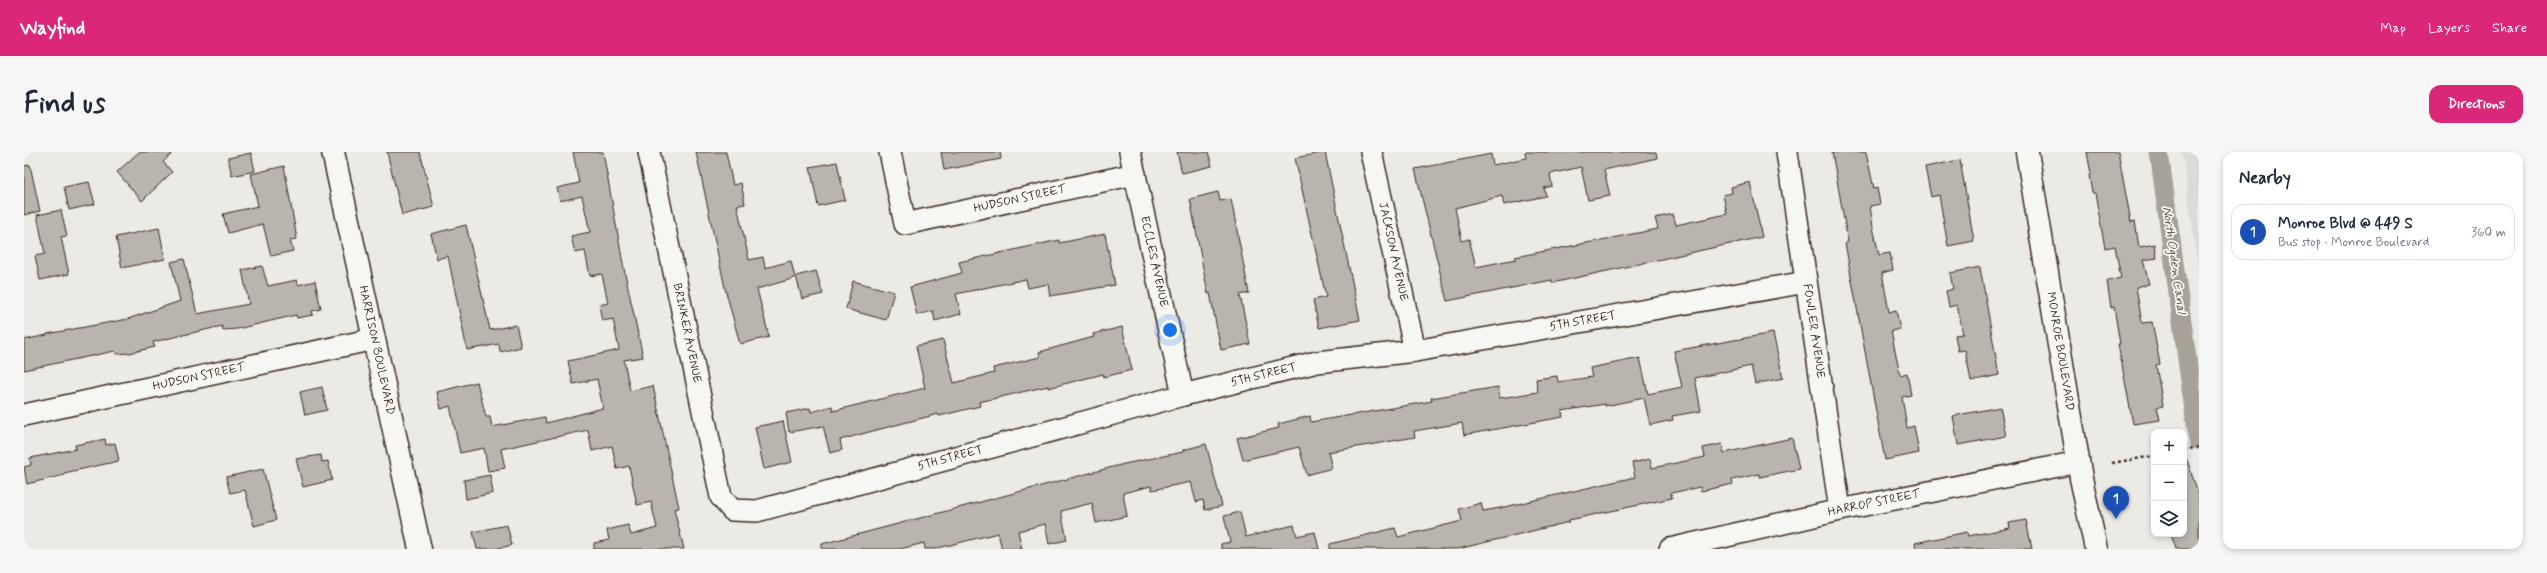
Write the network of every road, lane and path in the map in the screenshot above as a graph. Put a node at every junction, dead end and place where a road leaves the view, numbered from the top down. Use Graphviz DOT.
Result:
graph roads {
  1 [pos="333,152"];
  2 [pos="649,152"];
  3 [pos="890,152"];
  4 [pos="1130,152"];
  5 [pos="1371,152"];
  6 [pos="1787,152"];
  7 [pos="2027,152"];
  8 [pos="1135,174"];
  9 [pos="1806,282"];
  10 [pos="374,338"];
  11 [pos="1415,351"];
  12 [pos="1183,395"];
  13 [pos="24,415"];
  14 [pos="2199,447"];
  15 [pos="2187,449"];
  16 [pos="2151,456"];
  17 [pos="2078,462"];
  18 [pos="2112,463"];
  19 [pos="732,510"];
  20 [pos="1840,510"];
  21 [pos="420,549"];
  22 [pos="1670,549"];
  23 [pos="2096,549"];
  1 -- 10 [label="main road, HARRISON BOULEVARD"];
  2 -- 19 [label="street, BRINKER AVENUE"];
  3 -- 8 [label="street, HUDSON STREET"];
  4 -- 8 [label="street, ECCLES AVENUE"];
  5 -- 11 [label="street, JACKSON AVENUE"];
  6 -- 9 [label="street, FOWLER AVENUE"];
  7 -- 17 [label="main road, MONROE BOULEVARD"];
  8 -- 12 [label="street, ECCLES AVENUE"];
  9 -- 11 [label="street, 5TH STREET"];
  9 -- 20 [label="street, FOWLER AVENUE"];
  10 -- 13 [label="street, HUDSON STREET"];
  10 -- 21 [label="main road, HARRISON BOULEVARD"];
  11 -- 12 [label="street, 5TH STREET"];
  12 -- 19 [label="street, 5TH STREET"];
  14 -- 15 [label="path"];
  16 -- 18 [label="path"];
  17 -- 20 [label="street, HARROP STREET"];
  17 -- 23 [label="main road, MONROE BOULEVARD"];
  20 -- 22 [label="street, HARROP STREET"];
}
